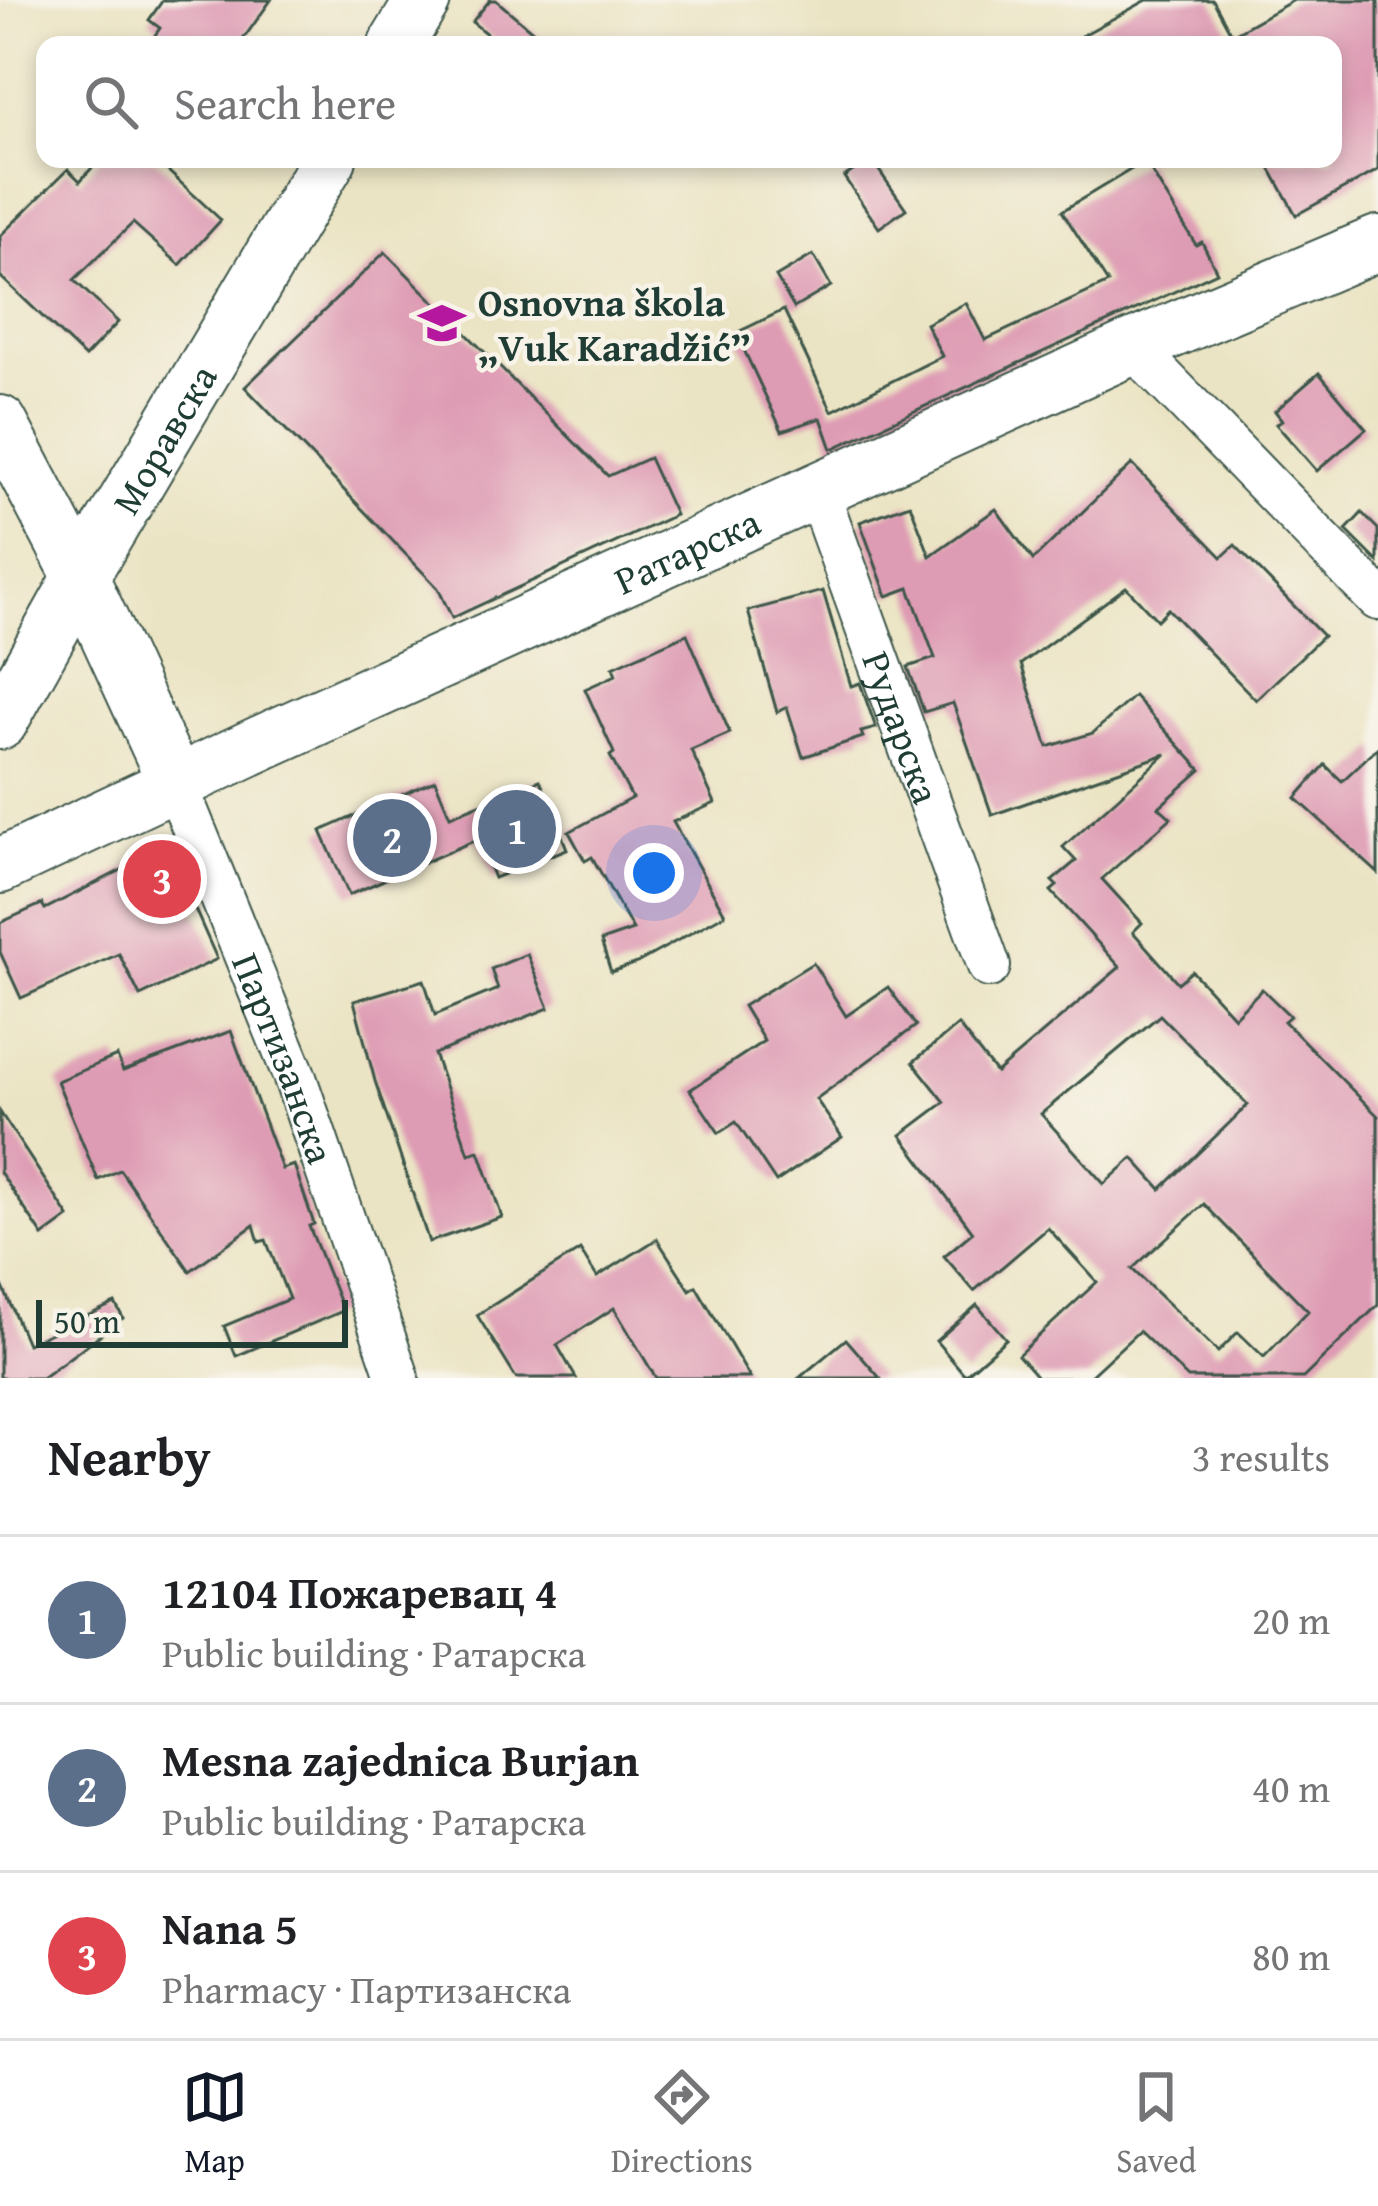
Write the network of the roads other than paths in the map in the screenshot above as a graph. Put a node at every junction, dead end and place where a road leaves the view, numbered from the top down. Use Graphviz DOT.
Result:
graph roads {
  1 [pos="423,0"];
  2 [pos="401,36"];
  3 [pos="323,168"];
  4 [pos="1378,243"];
  5 [pos="1133,346"];
  6 [pos="0,423"];
  7 [pos="817,490"];
  8 [pos="81,577"];
  9 [pos="1378,599"];
  10 [pos="0,722"];
  11 [pos="175,782"];
  12 [pos="0,866"];
  13 [pos="989,966"];
  14 [pos="398,1378"];
  1 -- 2 [label="street"];
  3 -- 8 [label="street, Моравска"];
  4 -- 5 [label="street, Ратарска"];
  5 -- 7 [label="street, Ратарска"];
  5 -- 9 [label="street"];
  6 -- 8 [label="street, Партизанска"];
  7 -- 11 [label="street, Ратарска"];
  7 -- 13 [label="street, Рударска"];
  8 -- 10 [label="street, Моравска"];
  8 -- 11 [label="street, Партизанска"];
  11 -- 12 [label="street, Ратарска"];
  11 -- 14 [label="street, Партизанска"];
}
